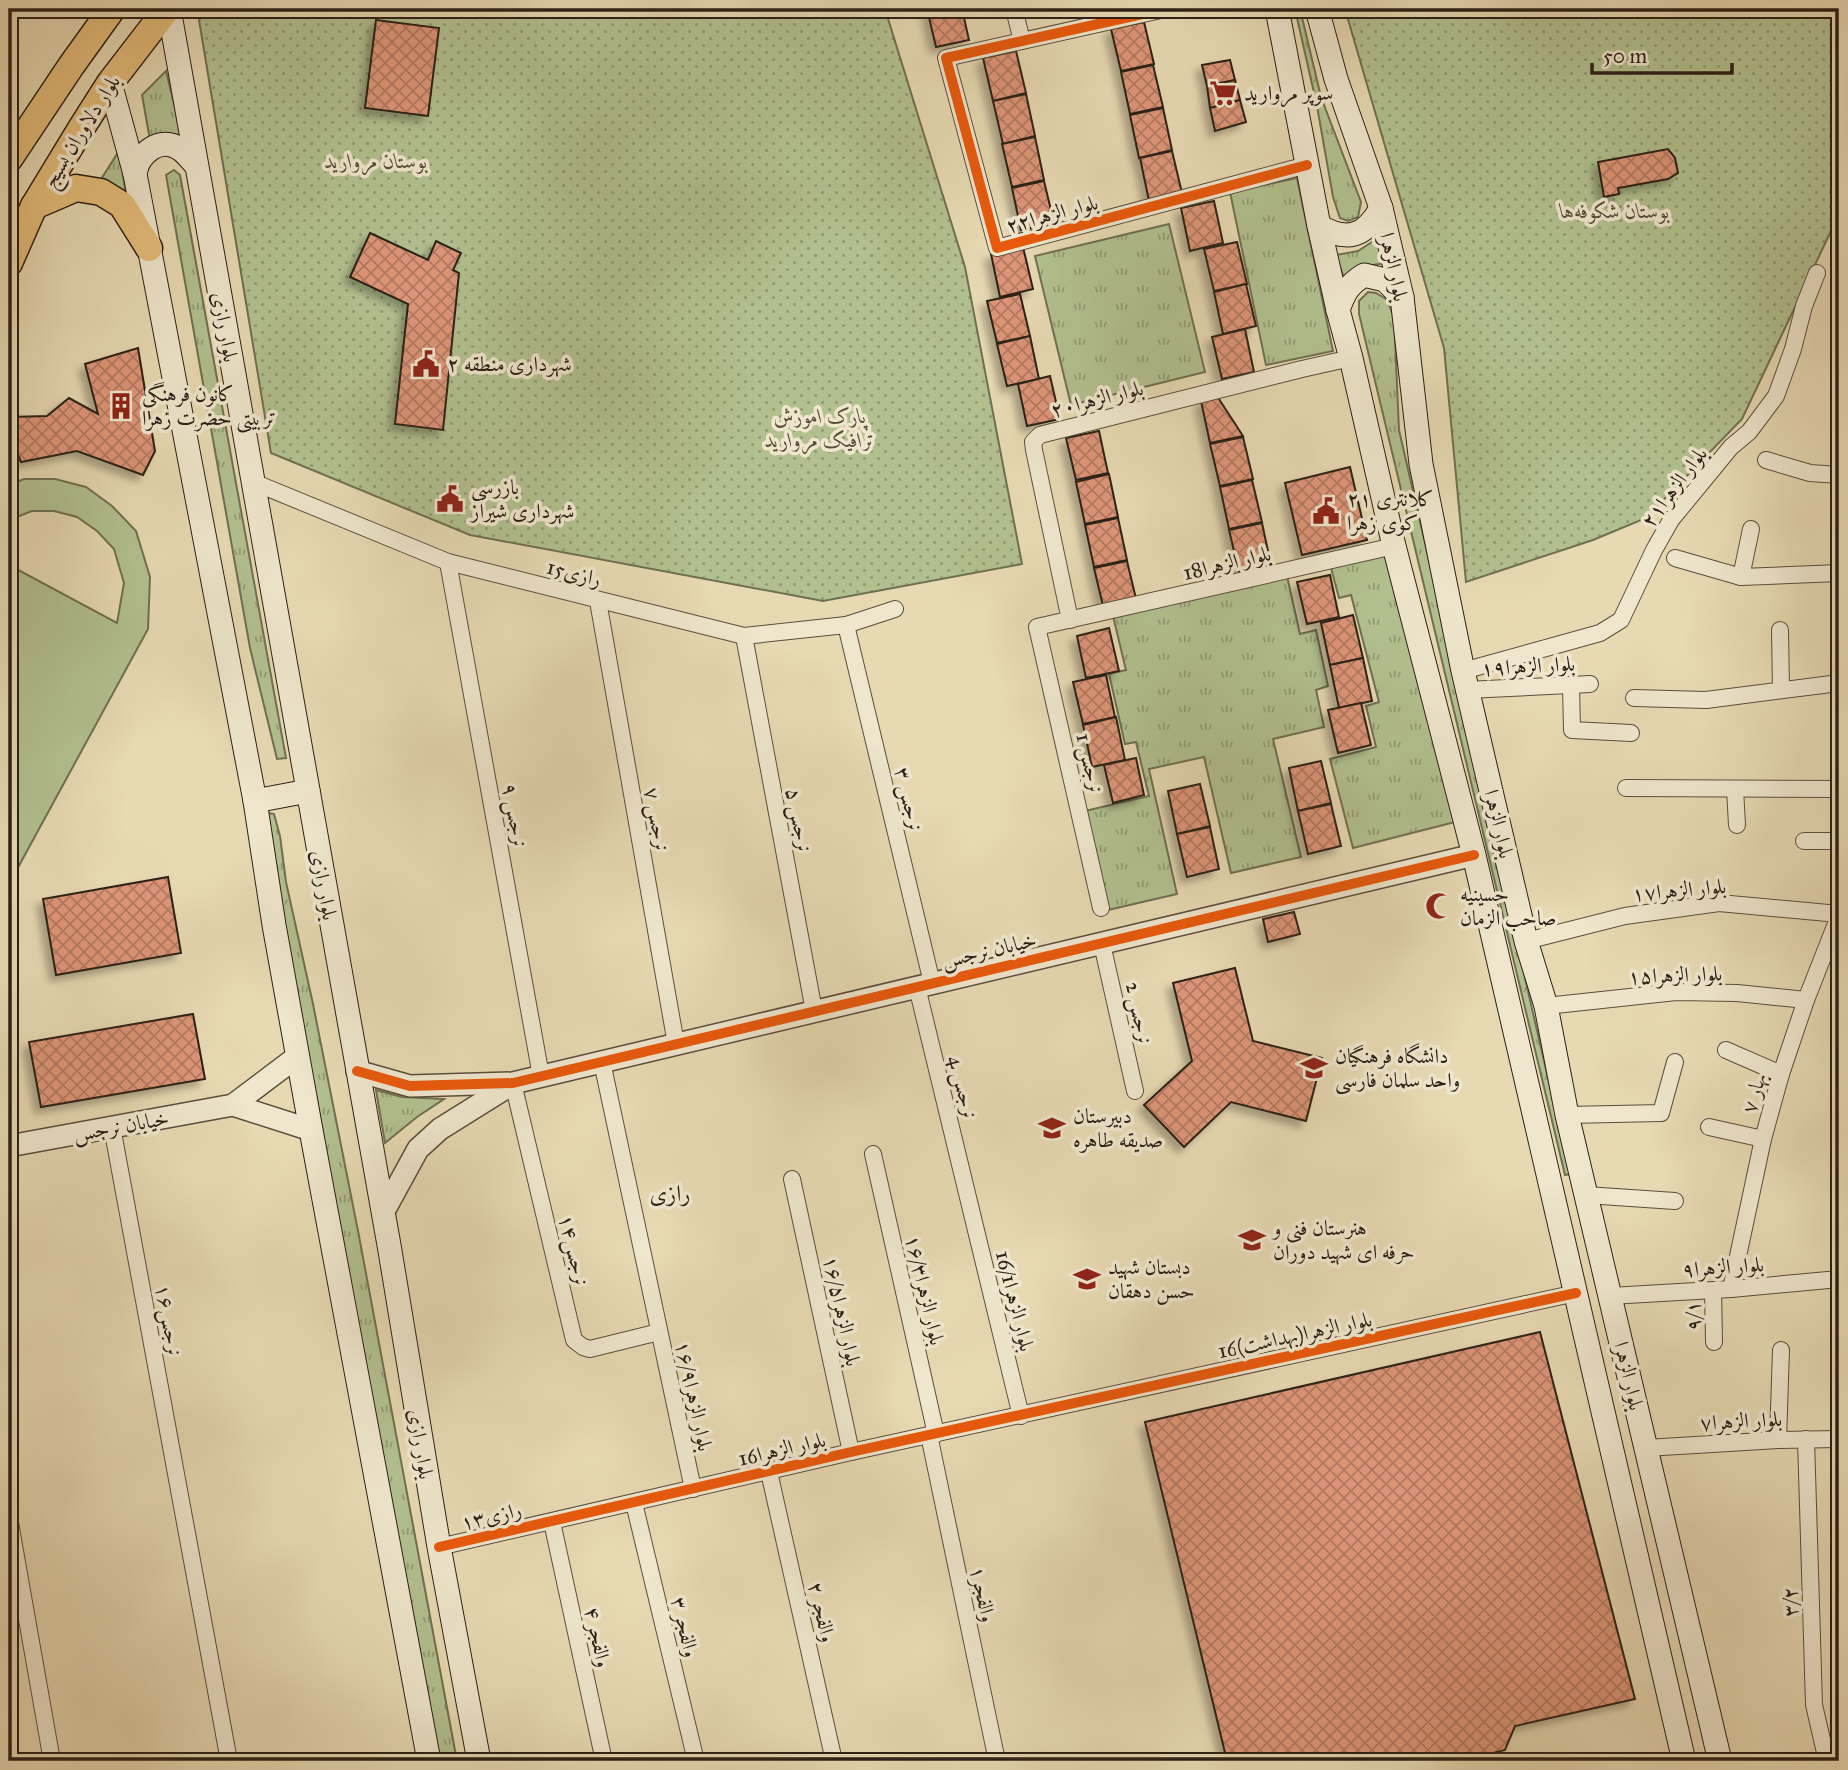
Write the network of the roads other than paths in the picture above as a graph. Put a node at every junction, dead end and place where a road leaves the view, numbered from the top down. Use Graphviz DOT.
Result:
graph roads {
  1 [pos="168,9"];
  2 [pos="1014,9"];
  3 [pos="1166,9"];
  4 [pos="1277,9"];
  5 [pos="1317,9"];
  6 [pos="104,11"];
  7 [pos="1022,41"];
  8 [pos="110,83"];
  9 [pos="9,159"];
  10 [pos="196,165"];
  11 [pos="1307,165"];
  12 [pos="135,174"];
  13 [pos="34,206"];
  14 [pos="1381,208"];
  15 [pos="1318,226"];
  16 [pos="149,248"];
  17 [pos="9,263"];
  18 [pos="1817,273"];
  19 [pos="1402,297"];
  20 [pos="1338,310"];
  21 [pos="1351,358"];
  22 [pos="1766,460"];
  23 [pos="1839,475"];
  24 [pos="253,482"];
  25 [pos="1751,529"];
  26 [pos="1394,546"];
  27 [pos="1675,558"];
  28 [pos="448,562"];
  29 [pos="1839,573"];
  30 [pos="1741,577"];
  31 [pos="598,601"];
  32 [pos="895,609"];
  33 [pos="1070,620"];
  34 [pos="846,625"];
  35 [pos="1037,627"];
  36 [pos="1780,630"];
  37 [pos="744,636"];
  38 [pos="1465,680"];
  39 [pos="1839,683"];
  40 [pos="1590,684"];
  41 [pos="1571,685"];
  42 [pos="1781,690"];
  43 [pos="1634,698"];
  44 [pos="1631,733"];
  45 [pos="1626,788"];
  46 [pos="1735,789"];
  47 [pos="1839,789"];
  48 [pos="308,791"];
  49 [pos="255,801"];
  50 [pos="1737,825"];
  51 [pos="1804,841"];
  52 [pos="1839,841"];
  53 [pos="1474,855"];
  54 [pos="1101,908"];
  55 [pos="1839,915"];
  56 [pos="1526,941"];
  57 [pos="1102,944"];
  58 [pos="924,985"];
  59 [pos="1806,1000"];
  60 [pos="1546,1006"];
  61 [pos="814,1012"];
  62 [pos="676,1044"];
  63 [pos="1726,1050"];
  64 [pos="298,1056"];
  65 [pos="602,1062"];
  66 [pos="1675,1062"];
  67 [pos="357,1071"];
  68 [pos="1781,1074"];
  69 [pos="541,1076"];
  70 [pos="513,1083"];
  71 [pos="1135,1091"];
  72 [pos="233,1105"];
  73 [pos="1567,1115"];
  74 [pos="112,1127"];
  75 [pos="1709,1127"];
  76 [pos="311,1130"];
  77 [pos="1763,1139"];
  78 [pos="9,1146"];
  79 [pos="873,1154"];
  80 [pos="792,1179"];
  81 [pos="1551,1182"];
  82 [pos="1585,1187"];
  83 [pos="968,1196"];
  84 [pos="1675,1201"];
  85 [pos="383,1213"];
  86 [pos="1839,1279"];
  87 [pos="1731,1289"];
  88 [pos="1713,1290"];
  89 [pos="1576,1293"];
  90 [pos="1610,1296"];
  91 [pos="659,1332"];
  92 [pos="1714,1342"];
  93 [pos="1781,1350"];
  94 [pos="1021,1416"];
  95 [pos="933,1435"];
  96 [pos="1806,1439"];
  97 [pos="1839,1439"];
  98 [pos="1777,1440"];
  99 [pos="1646,1448"];
  100 [pos="851,1452"];
  101 [pos="769,1472"];
  102 [pos="693,1489"];
  103 [pos="634,1503"];
  104 [pos="9,1517"];
  105 [pos="552,1521"];
  106 [pos="439,1547"];
  107 [pos="52,1761"];
  108 [pos="229,1761"];
  109 [pos="429,1761"];
  110 [pos="480,1761"];
  111 [pos="604,1761"];
  112 [pos="696,1761"];
  113 [pos="834,1761"];
  114 [pos="998,1761"];
  115 [pos="1684,1761"];
  116 [pos="1720,1761"];
  117 [pos="1827,1761"];
  1 -- 8 [label="main road, بلوار دلاوران بسیج"];
  1 -- 10 [label="main road, بلوار رازی"];
  2 -- 7 [label="street"];
  3 -- 7 [label="street"];
  4 -- 11 [label="main road, بلوار الزهرا"];
  5 -- 14 [label="main road, بلوار الزهرا"];
  6 -- 9 [label="main road, بلوار دلاوران بسیج"];
  7 -- 11 [label="street, بلوار الزهرا۲۲"];
  8 -- 12 [label="main road"];
  8 -- 13 [label="main road, بلوار دلاوران بسیج"];
  10 -- 12 [label="main road"];
  10 -- 24 [label="main road, بلوار رازی"];
  11 -- 15 [label="main road, بلوار الزهرا"];
  12 -- 16 [label="main road"];
  13 -- 16 [label="main road"];
  13 -- 17 [label="main road, بلوار دلاوران بسیج"];
  14 -- 15 [label="main road"];
  14 -- 19 [label="main road, بلوار الزهرا"];
  15 -- 20 [label="main road, بلوار الزهرا"];
  16 -- 49 [label="main road"];
  18 -- 38 [label="street, بلوار الزهرا۲۱"];
  19 -- 20 [label="main road"];
  19 -- 38 [label="main road, بلوار الزهرا"];
  20 -- 21 [label="main road, بلوار الزهرا"];
  21 -- 26 [label="main road, بلوار الزهرا"];
  21 -- 33 [label="street, بلوار الزهرا۲۰"];
  22 -- 23 [label="street"];
  24 -- 28 [label="street, 15رازی"];
  24 -- 48 [label="main road, بلوار رازی"];
  25 -- 30 [label="street"];
  26 -- 33 [label="street, 18بلوار الزهرا"];
  26 -- 53 [label="main road, بلوار الزهرا"];
  27 -- 30 [label="street"];
  28 -- 31 [label="street, 15رازی"];
  28 -- 69 [label="street, نرجس ۹"];
  29 -- 30 [label="street"];
  31 -- 37 [label="street, 15رازی"];
  31 -- 62 [label="street, نرجس ۷"];
  32 -- 34 [label="street, 15رازی"];
  33 -- 35 [label="street, 18بلوار الزهرا"];
  34 -- 37 [label="street, 15رازی"];
  34 -- 58 [label="street, نرجس ۳"];
  35 -- 54 [label="street, 1 نرجس"];
  36 -- 42 [label="street"];
  37 -- 61 [label="street, نرجس ۵"];
  38 -- 41 [label="street, بلوار الزهرا۱۹"];
  38 -- 56 [label="main road, بلوار الزهرا"];
  39 -- 42 [label="street"];
  40 -- 41 [label="street, بلوار الزهرا۱۹"];
  41 -- 44 [label="street"];
  42 -- 43 [label="street"];
  45 -- 46 [label="street"];
  46 -- 47 [label="street"];
  46 -- 50 [label="street"];
  48 -- 49 [label="main road"];
  48 -- 67 [label="main road, بلوار رازی"];
  49 -- 64 [label="main road"];
  51 -- 52 [label="street"];
  53 -- 57 [label="street, خیابان نرجس"];
  53 -- 81 [label="main road, بلوار الزهرا"];
  55 -- 56 [label="street, بلوار الزهرا۱۷"];
  55 -- 59 [label="street, بهار ۷"];
  56 -- 60 [label="main road, بلوار الزهرا"];
  57 -- 58 [label="street, خیابان نرجس"];
  57 -- 71 [label="street, 2 نرجس"];
  58 -- 61 [label="street, خیابان نرجس"];
  58 -- 83 [label="street, 4 نرجس"];
  59 -- 60 [label="street, بلوار الزهرا۱۵"];
  59 -- 68 [label="street, بهار ۷"];
  60 -- 73 [label="main road, بلوار الزهرا"];
  61 -- 62 [label="street, خیابان نرجس"];
  62 -- 65 [label="street, خیابان نرجس"];
  63 -- 68 [label="street"];
  64 -- 72 [label="street"];
  64 -- 76 [label="main road"];
  65 -- 69 [label="street, خیابان نرجس"];
  65 -- 91 [label="street, بلوار الزهرا۱۶/۹"];
  66 -- 73 [label="street"];
  67 -- 70 [label="street"];
  67 -- 85 [label="main road, بلوار رازی"];
  68 -- 77 [label="street, بهار ۷"];
  69 -- 70 [label="street, خیابان نرجس"];
  70 -- 85 [label="street"];
  70 -- 91 [label="street, نرجس۱۴"];
  72 -- 74 [label="street, خیابان نرجس"];
  72 -- 76 [label="street"];
  73 -- 82 [label="main road, بلوار الزهرا"];
  74 -- 78 [label="street, خیابان نرجس"];
  74 -- 108 [label="street, نرجس۱۶"];
  75 -- 77 [label="street"];
  76 -- 109 [label="main road"];
  77 -- 87 [label="street, بهار ۷"];
  79 -- 95 [label="street, بلوار الزهرا۱۶/۳"];
  80 -- 100 [label="street, بلوار الزهرا۱۶/۵"];
  81 -- 82 [label="main road"];
  81 -- 89 [label="main road, بلوار الزهرا"];
  82 -- 84 [label="street"];
  82 -- 90 [label="main road, بلوار الزهرا"];
  83 -- 94 [label="street, بلوار الزهرا16/1"];
  85 -- 106 [label="main road, بلوار رازی"];
  86 -- 87 [label="street, بلوار الزهرا۹"];
  87 -- 88 [label="street, بلوار الزهرا۹"];
  88 -- 90 [label="street, بلوار الزهرا۹"];
  88 -- 92 [label="street, ۹/۱"];
  89 -- 94 [label="street, 16بلوار الزهرا(بهداشت)"];
  89 -- 115 [label="main road, بلوار الزهرا"];
  90 -- 99 [label="main road, بلوار الزهرا"];
  91 -- 102 [label="street, بلوار الزهرا۱۶/۹"];
  93 -- 98 [label="street"];
  94 -- 95 [label="street, 16بلوار الزهرا"];
  95 -- 100 [label="street, 16بلوار الزهرا"];
  95 -- 114 [label="street, والفجر۱"];
  96 -- 97 [label="street, بلوار الزهرا۷"];
  96 -- 98 [label="street, بلوار الزهرا۷"];
  96 -- 117 [label="street, ۳/۲"];
  98 -- 99 [label="street, بلوار الزهرا۷"];
  99 -- 116 [label="main road, بلوار الزهرا"];
  100 -- 101 [label="street, 16بلوار الزهرا"];
  101 -- 102 [label="street, 16بلوار الزهرا"];
  101 -- 113 [label="street, والفجر ۲"];
  102 -- 103 [label="street, 16بلوار الزهرا"];
  103 -- 105 [label="street, 16بلوار الزهرا"];
  103 -- 112 [label="street, والفجر ۳"];
  104 -- 107 [label="street"];
  105 -- 106 [label="street, رازی۱۳"];
  105 -- 111 [label="street, والفجر ۴"];
  106 -- 110 [label="main road, بلوار رازی"];
}
